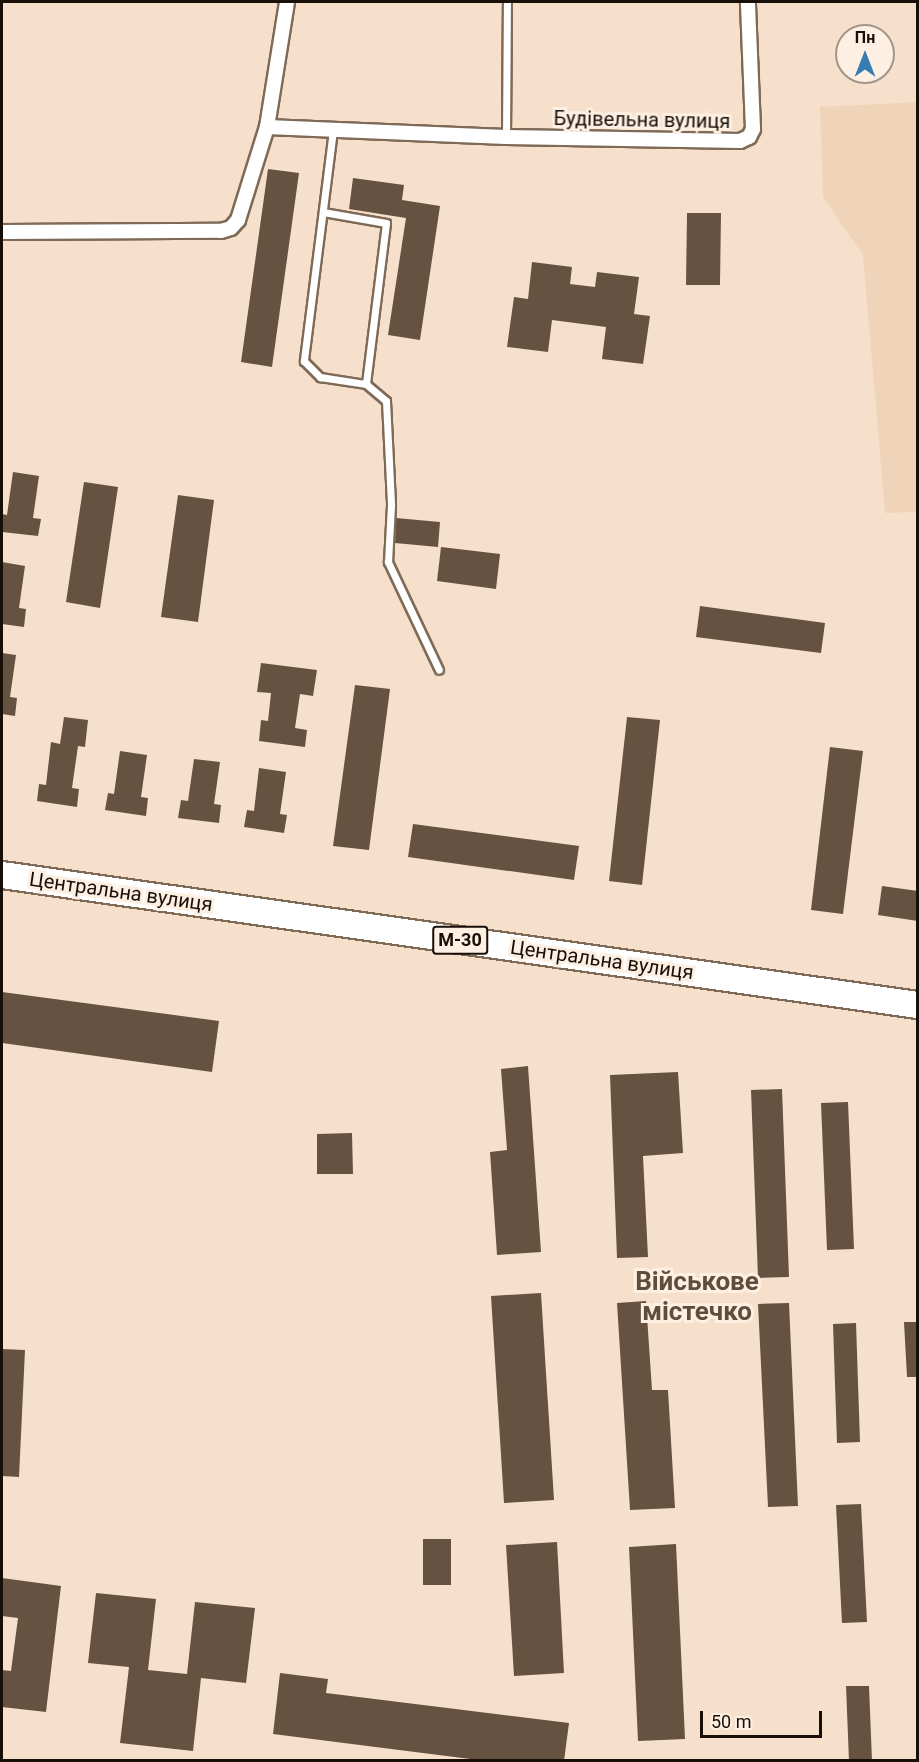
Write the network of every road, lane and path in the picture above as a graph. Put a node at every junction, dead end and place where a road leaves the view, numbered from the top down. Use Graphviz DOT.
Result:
graph roads {
  1 [pos="287,2"];
  2 [pos="507,2"];
  3 [pos="748,2"];
  4 [pos="267,127"];
  5 [pos="333,130"];
  6 [pos="506,137"];
  7 [pos="323,212"];
  8 [pos="2,232"];
  9 [pos="366,384"];
  10 [pos="439,670"];
  11 [pos="2,875"];
  12 [pos="918,1005"];
  1 -- 4 [label="street"];
  2 -- 6 [label="lane"];
  3 -- 6 [label="street, Будівельна вулиця"];
  4 -- 5 [label="street, Будівельна вулиця"];
  4 -- 8 [label="street"];
  5 -- 6 [label="street, Будівельна вулиця"];
  5 -- 7 [label="lane"];
  7 -- 9 [label="lane"];
  7 -- 9 [label="lane"];
  9 -- 10 [label="lane"];
  11 -- 12 [label="highway, Центральна вулиця / М-30"];
}
